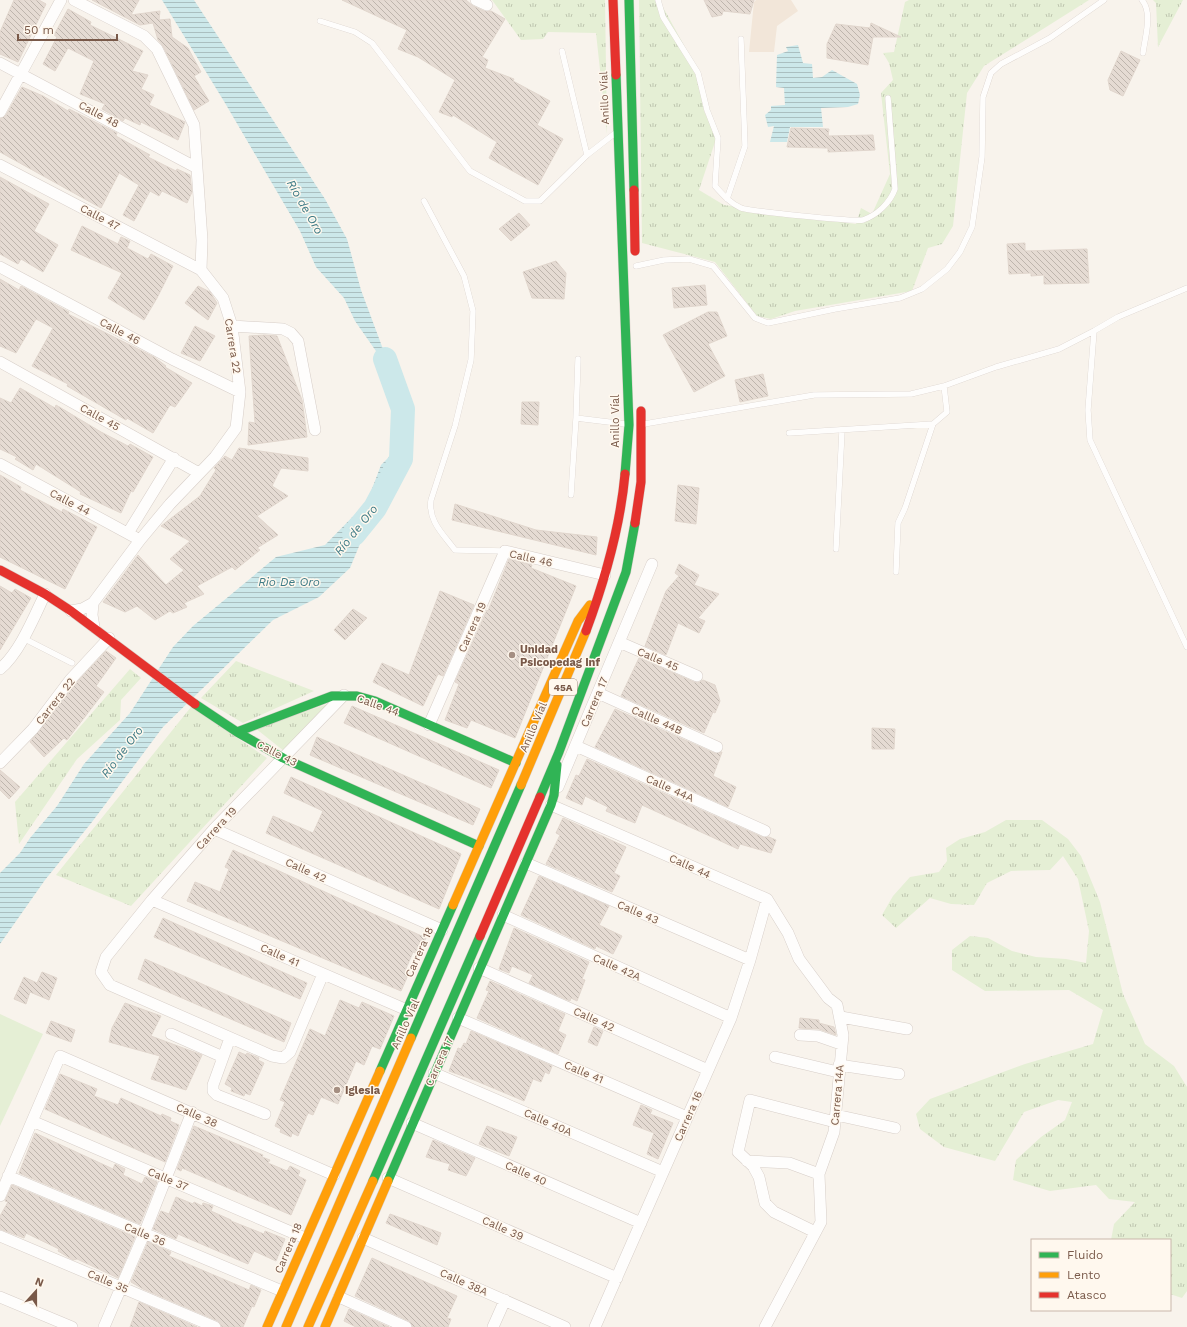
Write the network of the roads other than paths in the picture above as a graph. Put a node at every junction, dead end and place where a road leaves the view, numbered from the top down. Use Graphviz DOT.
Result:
graph roads {
  1 [pos="61,0"];
  2 [pos="74,0"];
  3 [pos="476,0"];
  4 [pos="613,0"];
  5 [pos="630,0"];
  6 [pos="658,0"];
  7 [pos="1104,0"];
  8 [pos="1142,0"];
  9 [pos="487,5"];
  10 [pos="320,21"];
  11 [pos="741,39"];
  12 [pos="562,51"];
  13 [pos="1143,53"];
  14 [pos="0,63"];
  15 [pos="21,74"];
  16 [pos="888,98"];
  17 [pos="0,112"];
  18 [pos="617,132"];
  19 [pos="587,155"];
  20 [pos="0,165"];
  21 [pos="197,168"];
  22 [pos="727,199"];
  23 [pos="424,201"];
  24 [pos="0,267"];
  25 [pos="636,269"];
  26 [pos="201,270"];
  27 [pos="1187,288"];
  28 [pos="232,326"];
  29 [pos="1094,331"];
  30 [pos="578,359"];
  31 [pos="0,362"];
  32 [pos="944,386"];
  33 [pos="240,392"];
  34 [pos="641,400"];
  35 [pos="576,418"];
  36 [pos="933,424"];
  37 [pos="629,425"];
  38 [pos="642,425"];
  39 [pos="315,430"];
  40 [pos="842,431"];
  41 [pos="789,433"];
  42 [pos="174,458"];
  43 [pos="0,464"];
  44 [pos="199,473"];
  45 [pos="571,495"];
  46 [pos="128,533"];
  47 [pos="140,540"];
  48 [pos="836,549"];
  49 [pos="505,551"];
  50 [pos="652,564"];
  51 [pos="0,570"];
  52 [pos="896,572"];
  53 [pos="605,575"];
  54 [pos="600,589"];
  55 [pos="45,594"];
  56 [pos="93,603"];
  57 [pos="70,611"];
  58 [pos="94,627"];
  59 [pos="23,638"];
  60 [pos="109,638"];
  61 [pos="619,642"];
  62 [pos="1187,647"];
  63 [pos="72,663"];
  64 [pos="0,669"];
  65 [pos="697,676"];
  66 [pos="598,693"];
  67 [pos="344,695"];
  68 [pos="430,725"];
  69 [pos="237,732"];
  70 [pos="576,746"];
  71 [pos="717,746"];
  72 [pos="559,752"];
  73 [pos="283,758"];
  74 [pos="0,763"];
  75 [pos="516,763"];
  76 [pos="552,800"];
  77 [pos="214,829"];
  78 [pos="765,831"];
  79 [pos="479,846"];
  80 [pos="526,863"];
  81 [pos="767,899"];
  82 [pos="152,900"];
  83 [pos="503,916"];
  84 [pos="442,930"];
  85 [pos="750,960"];
  86 [pos="480,968"];
  87 [pos="324,974"];
  88 [pos="407,1010"];
  89 [pos="841,1017"];
  90 [pos="458,1018"];
  91 [pos="731,1018"];
  92 [pos="907,1029"];
  93 [pos="171,1034"];
  94 [pos="800,1034"];
  95 [pos="230,1038"];
  96 [pos="842,1044"];
  97 [pos="223,1057"];
  98 [pos="775,1057"];
  99 [pos="839,1068"];
  100 [pos="708,1070"];
  101 [pos="434,1072"];
  102 [pos="899,1074"];
  103 [pos="192,1112"];
  104 [pos="265,1114"];
  105 [pos="687,1117"];
  106 [pos="836,1118"];
  107 [pos="32,1120"];
  108 [pos="412,1123"];
  109 [pos="895,1128"];
  110 [pos="747,1161"];
  111 [pos="663,1172"];
  112 [pos="819,1174"];
  113 [pos="334,1175"];
  114 [pos="8,1176"];
  115 [pos="165,1178"];
  116 [pos="388,1178"];
  117 [pos="0,1196"];
  118 [pos="640,1224"];
  119 [pos="815,1232"];
  120 [pos="144,1234"];
  121 [pos="0,1236"];
  122 [pos="305,1238"];
  123 [pos="363,1238"];
  124 [pos="617,1278"];
  125 [pos="121,1287"];
  126 [pos="282,1292"];
  127 [pos="0,1297"];
  128 [pos="339,1297"];
  129 [pos="505,1300"];
  130 [pos="72,1327"];
  131 [pos="104,1327"];
  132 [pos="215,1327"];
  133 [pos="267,1327"];
  134 [pos="286,1327"];
  135 [pos="308,1327"];
  136 [pos="326,1327"];
  137 [pos="406,1327"];
  138 [pos="493,1327"];
  139 [pos="565,1327"];
  140 [pos="595,1327"];
  141 [pos="765,1327"];
  1 -- 15 [label="street"];
  2 -- 21 [label="street"];
  3 -- 9 [label="street"];
  4 -- 18 [label="main road, Anillo Víal / 45A"];
  5 -- 25 [label="main road"];
  6 -- 22 [label="lane"];
  7 -- 25 [label="lane"];
  8 -- 13 [label="lane"];
  10 -- 19 [label="lane"];
  11 -- 22 [label="lane"];
  12 -- 19 [label="lane"];
  14 -- 15 [label="street, Calle 48"];
  15 -- 17 [label="street"];
  15 -- 21 [label="street, Calle 48"];
  16 -- 22 [label="lane"];
  18 -- 19 [label="lane"];
  18 -- 37 [label="main road, Anillo Víal / 45A"];
  20 -- 26 [label="street, Calle 47"];
  21 -- 26 [label="street"];
  23 -- 49 [label="lane, Calle 46"];
  24 -- 33 [label="street, Calle 46"];
  26 -- 28 [label="street, Carrera 22"];
  27 -- 29 [label="lane"];
  28 -- 33 [label="street, Carrera 22"];
  28 -- 39 [label="street"];
  29 -- 32 [label="lane"];
  29 -- 62 [label="lane"];
  30 -- 35 [label="lane"];
  31 -- 42 [label="street, Calle 45"];
  32 -- 36 [label="lane"];
  32 -- 38 [label="lane"];
  33 -- 44 [label="street, Carrera 22"];
  34 -- 38 [label="main road, 45A"];
  35 -- 37 [label="lane"];
  35 -- 45 [label="lane"];
  36 -- 40 [label="lane"];
  36 -- 52 [label="lane"];
  37 -- 53 [label="main road, Anillo Víal / 45A"];
  38 -- 72 [label="main road, 45A"];
  40 -- 41 [label="lane"];
  40 -- 48 [label="lane"];
  42 -- 44 [label="street, Calle 45"];
  42 -- 46 [label="street"];
  43 -- 46 [label="street, Calle 44"];
  44 -- 47 [label="street, Carrera 22"];
  46 -- 47 [label="street, Calle 44"];
  47 -- 56 [label="street, Carrera 22"];
  49 -- 53 [label="street, Calle 46"];
  49 -- 68 [label="street, Carrera 19"];
  50 -- 61 [label="street, Carrera 17"];
  51 -- 55 [label="main road, Calle 43"];
  53 -- 54 [label="main road, Anillo Víal / 45A"];
  54 -- 75 [label="main road, Carrera 18"];
  54 -- 134 [label="main road, Anillo Víal / 45A"];
  55 -- 57 [label="main road, Calle 43"];
  55 -- 59 [label="street"];
  56 -- 57 [label="street"];
  56 -- 58 [label="street"];
  57 -- 58 [label="main road, Calle 43"];
  58 -- 60 [label="main road, Calle 43"];
  59 -- 63 [label="lane"];
  59 -- 64 [label="street"];
  60 -- 69 [label="main road, Calle 43"];
  60 -- 74 [label="street, Carrera 22"];
  61 -- 65 [label="street, Calle 45"];
  61 -- 66 [label="street, Carrera 17"];
  66 -- 70 [label="street, Carrera 17"];
  66 -- 71 [label="street, Callle 44B"];
  67 -- 68 [label="main road, Calle 44"];
  67 -- 69 [label="main road, Calle 44"];
  67 -- 73 [label="street, Carrera 19"];
  68 -- 75 [label="main road, Calle 44"];
  69 -- 73 [label="main road, Calle 43"];
  70 -- 76 [label="street, Carrera 17"];
  70 -- 78 [label="street, Calle 44A"];
  72 -- 76 [label="main road, Carrera 17"];
  72 -- 135 [label="main road, 45A"];
  73 -- 77 [label="street, Carrera 19"];
  73 -- 79 [label="main road, Calle 43"];
  75 -- 79 [label="main road, Carrera 18"];
  76 -- 80 [label="main road, Carrera 17"];
  76 -- 81 [label="street, Calle 44"];
  77 -- 82 [label="street, Carrera 19"];
  77 -- 84 [label="street, Calle 42"];
  79 -- 84 [label="main road, Carrera 18"];
  80 -- 83 [label="main road, Carrera 17"];
  80 -- 85 [label="street, Calle 43"];
  81 -- 85 [label="street, Carrera 16"];
  81 -- 89 [label="street, Carrera 14A"];
  82 -- 87 [label="street, Calle 41"];
  82 -- 95 [label="street, Carrera 19"];
  83 -- 86 [label="main road, Carrera 17"];
  83 -- 91 [label="street, Calle 42A"];
  84 -- 88 [label="main road, Carrera 18"];
  85 -- 91 [label="street, Carrera 16"];
  86 -- 90 [label="main road, Carrera 17"];
  86 -- 100 [label="street, Calle 42"];
  87 -- 88 [label="street, Calle 41"];
  87 -- 95 [label="street"];
  88 -- 113 [label="main road, Carrera 18"];
  89 -- 92 [label="street"];
  89 -- 96 [label="street, Carrera 14A"];
  90 -- 101 [label="main road, Carrera 17"];
  90 -- 105 [label="street, Calle 41"];
  91 -- 100 [label="street, Carrera 16"];
  93 -- 97 [label="street"];
  94 -- 96 [label="street"];
  95 -- 97 [label="street"];
  96 -- 99 [label="street, Carrera 14A"];
  97 -- 104 [label="street"];
  98 -- 99 [label="street"];
  99 -- 102 [label="street"];
  99 -- 106 [label="street, Carrera 14A"];
  100 -- 105 [label="street, Carrera 16"];
  101 -- 108 [label="main road, Carrera 17"];
  101 -- 111 [label="street, Calle 40A"];
  103 -- 107 [label="street, Calle 38"];
  103 -- 113 [label="street, Calle 38"];
  103 -- 115 [label="street"];
  105 -- 111 [label="street, Carrera 16"];
  106 -- 109 [label="street"];
  106 -- 110 [label="street"];
  106 -- 112 [label="street, Carrera 14A"];
  107 -- 114 [label="street"];
  107 -- 115 [label="street, Calle 37"];
  108 -- 116 [label="main road, Carrera 17"];
  108 -- 118 [label="street, Calle 40"];
  110 -- 112 [label="street"];
  110 -- 119 [label="street"];
  111 -- 118 [label="street, Carrera 16"];
  112 -- 119 [label="street, Carrera 14A"];
  113 -- 122 [label="main road, Carrera 18"];
  114 -- 117 [label="street"];
  114 -- 120 [label="street, Calle 36"];
  115 -- 120 [label="street"];
  115 -- 122 [label="street, Calle 37"];
  116 -- 123 [label="main road, Carrera 17"];
  116 -- 124 [label="street, Calle 39"];
  118 -- 124 [label="street, Carrera 16"];
  119 -- 141 [label="street, Carrera 14A"];
  120 -- 125 [label="street"];
  120 -- 126 [label="street, Calle 36"];
  121 -- 125 [label="street, Calle 35"];
  122 -- 126 [label="main road, Carrera 18"];
  123 -- 128 [label="main road, Carrera 17"];
  123 -- 129 [label="street, Calle 38A"];
  124 -- 140 [label="street, Carrera 16"];
  125 -- 131 [label="street"];
  125 -- 132 [label="street, Calle 35"];
  126 -- 133 [label="main road, Carrera 18"];
  127 -- 130 [label="street"];
  128 -- 136 [label="main road, Carrera 17"];
  128 -- 137 [label="street"];
  129 -- 138 [label="street"];
  129 -- 139 [label="street, Calle 38A"];
}
